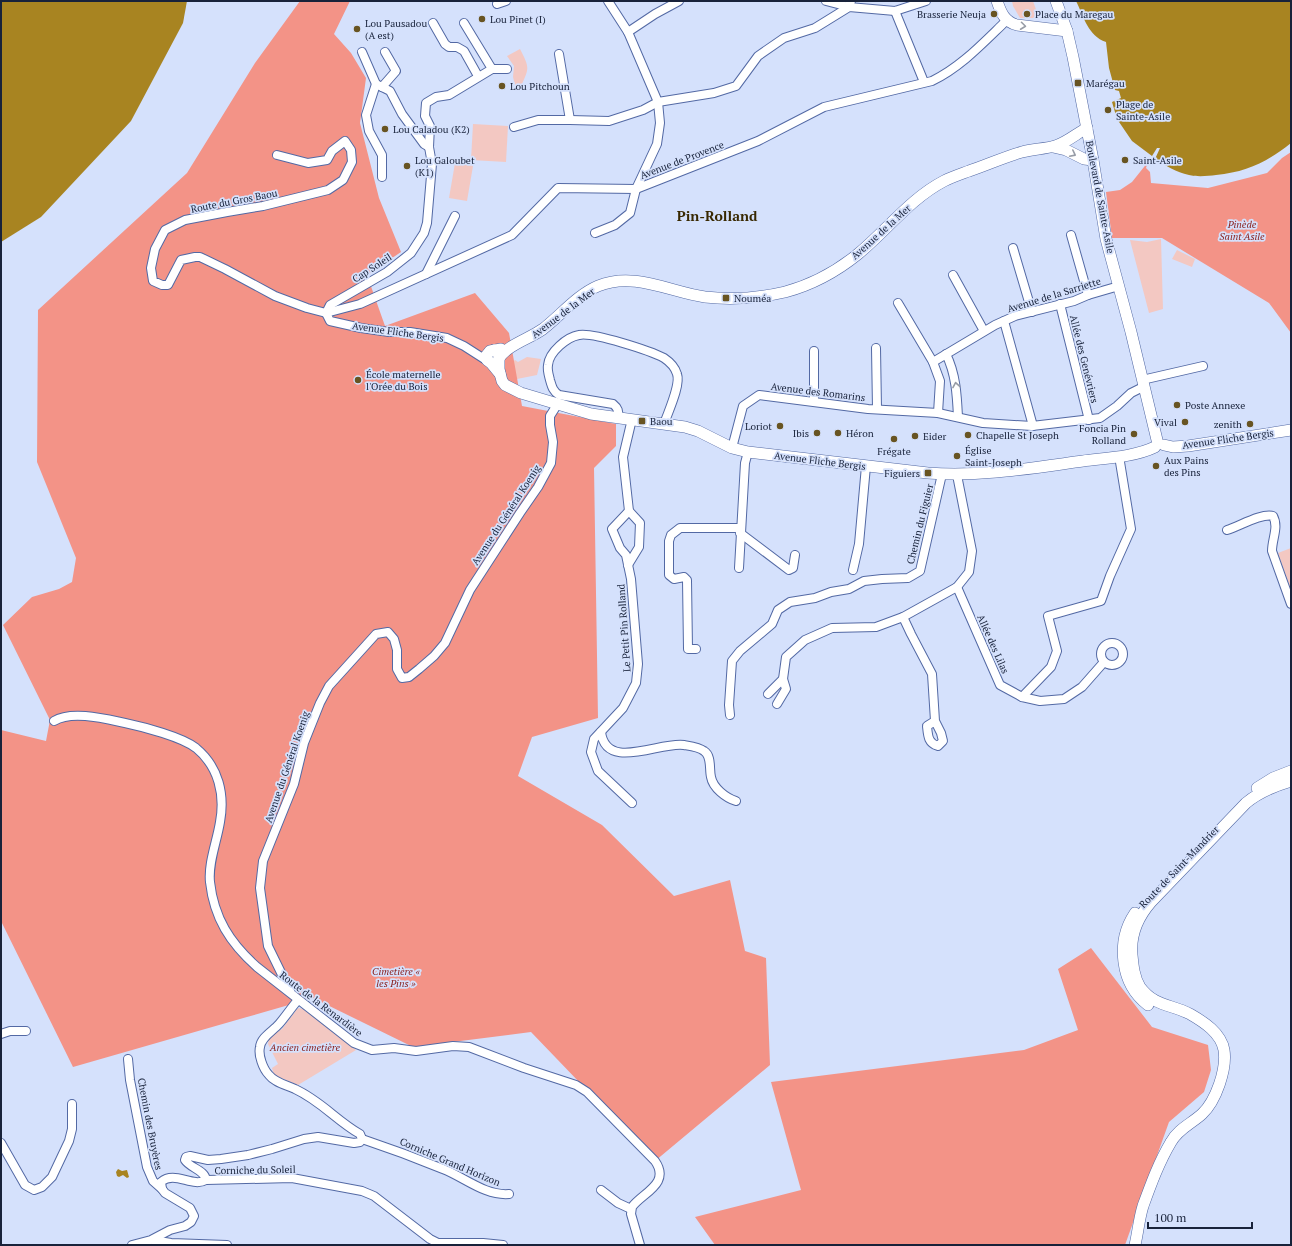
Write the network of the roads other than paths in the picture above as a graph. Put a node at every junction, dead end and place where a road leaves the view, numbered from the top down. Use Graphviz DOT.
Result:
graph roads {
  1 [pos="506,1"];
  2 [pos="608,1"];
  3 [pos="679,1"];
  4 [pos="826,1"];
  5 [pos="926,1"];
  6 [pos="998,1"];
  7 [pos="1056,1"];
  8 [pos="497,4"];
  9 [pos="850,4"];
  10 [pos="895,11"];
  11 [pos="1006,21"];
  12 [pos="433,23"];
  13 [pos="464,23"];
  14 [pos="1067,31"];
  15 [pos="628,32"];
  16 [pos="362,52"];
  17 [pos="385,52"];
  18 [pos="558,54"];
  19 [pos="492,69"];
  20 [pos="507,69"];
  21 [pos="478,76"];
  22 [pos="924,82"];
  23 [pos="379,85"];
  24 [pos="658,102"];
  25 [pos="570,120"];
  26 [pos="514,127"];
  27 [pos="1087,128"];
  28 [pos="1054,147"];
  29 [pos="430,148"];
  30 [pos="277,155"];
  31 [pos="1093,160"];
  32 [pos="382,177"];
  33 [pos="636,189"];
  34 [pos="455,216"];
  35 [pos="595,233"];
  36 [pos="1071,235"];
  37 [pos="1013,248"];
  38 [pos="426,274"];
  39 [pos="953,275"];
  40 [pos="1119,286"];
  41 [pos="1088,295"];
  42 [pos="898,303"];
  43 [pos="1060,304"];
  44 [pos="1032,312"];
  45 [pos="326,313"];
  46 [pos="1004,321"];
  47 [pos="984,332"];
  48 [pos="876,348"];
  49 [pos="814,351"];
  50 [pos="946,354"];
  51 [pos="494,357"];
  52 [pos="933,362"];
  53 [pos="1204,366"];
  54 [pos="1143,383"];
  55 [pos="814,401"];
  56 [pos="556,405"];
  57 [pos="877,409"];
  58 [pos="938,413"];
  59 [pos="958,417"];
  60 [pos="618,418"];
  61 [pos="632,419"];
  62 [pos="1089,420"];
  63 [pos="664,424"];
  64 [pos="1033,426"];
  65 [pos="1291,430"];
  66 [pos="1159,444"];
  67 [pos="732,448"];
  68 [pos="748,452"];
  69 [pos="1119,456"];
  70 [pos="866,466"];
  71 [pos="942,474"];
  72 [pos="957,474"];
  73 [pos="629,511"];
  74 [pos="741,530"];
  75 [pos="1227,530"];
  76 [pos="795,555"];
  77 [pos="628,565"];
  78 [pos="739,568"];
  79 [pos="853,570"];
  80 [pos="957,587"];
  81 [pos="1291,604"];
  82 [pos="903,617"];
  83 [pos="696,649"];
  84 [pos="1104,662"];
  85 [pos="783,679"];
  86 [pos="768,694"];
  87 [pos="1022,697"];
  88 [pos="777,704"];
  89 [pos="730,714"];
  90 [pos="935,720"];
  91 [pos="54,722"];
  92 [pos="601,732"];
  93 [pos="1291,771"];
  94 [pos="1291,781"];
  95 [pos="736,801"];
  96 [pos="632,803"];
  97 [pos="294,997"];
  98 [pos="1200,1021"];
  99 [pos="26,1031"];
  100 [pos="1,1034"];
  101 [pos="128,1059"];
  102 [pos="72,1104"];
  103 [pos="362,1139"];
  104 [pos="1,1143"];
  105 [pos="206,1180"];
  106 [pos="162,1189"];
  107 [pos="601,1190"];
  108 [pos="509,1194"];
  109 [pos="631,1209"];
  110 [pos="153,1240"];
  111 [pos="132,1245"];
  112 [pos="227,1245"];
  113 [pos="503,1245"];
  114 [pos="640,1245"];
  115 [pos="1135,1245"];
  1 -- 8 [label="street"];
  2 -- 15 [label="street"];
  3 -- 15 [label="street"];
  4 -- 9 [label="street"];
  5 -- 10 [label="street"];
  6 -- 11 [label="street"];
  7 -- 14 [label="street, Boulevard de Sainte-Asile"];
  9 -- 10 [label="street"];
  9 -- 24 [label="street"];
  10 -- 22 [label="street"];
  11 -- 14 [label="street, one-way"];
  11 -- 22 [label="street, Avenue de Provence"];
  12 -- 21 [label="street"];
  13 -- 19 [label="street"];
  14 -- 27 [label="street, Boulevard de Sainte-Asile"];
  15 -- 24 [label="street"];
  16 -- 23 [label="street"];
  17 -- 23 [label="street"];
  18 -- 25 [label="street"];
  19 -- 20 [label="street"];
  19 -- 21 [label="street"];
  21 -- 29 [label="street"];
  22 -- 33 [label="street, Avenue de Provence"];
  23 -- 29 [label="street"];
  23 -- 32 [label="street"];
  24 -- 25 [label="street"];
  24 -- 33 [label="street"];
  25 -- 26 [label="street"];
  27 -- 28 [label="street, Avenue de la Mer"];
  27 -- 31 [label="street, Boulevard de Sainte-Asile"];
  28 -- 31 [label="street, Avenue de la Mer, one-way"];
  28 -- 51 [label="street, Avenue de la Mer"];
  29 -- 45 [label="street, Cap Soleil"];
  30 -- 45 [label="street, Route du Gros Baou"];
  31 -- 40 [label="street, Boulevard de Sainte-Asile"];
  33 -- 35 [label="street"];
  33 -- 38 [label="street, Avenue de Provence"];
  34 -- 38 [label="street"];
  36 -- 41 [label="street"];
  37 -- 44 [label="street"];
  38 -- 45 [label="street, Avenue de Provence"];
  39 -- 47 [label="street"];
  40 -- 41 [label="street, Avenue de la Sarriette"];
  40 -- 54 [label="street, Boulevard de Sainte-Asile"];
  41 -- 43 [label="street, Avenue de la Sarriette"];
  42 -- 52 [label="street"];
  43 -- 44 [label="street, Avenue de la Sarriette"];
  43 -- 62 [label="street, Allée des Genévriers"];
  44 -- 46 [label="street, Avenue de la Sarriette"];
  45 -- 51 [label="street, Avenue Fliche Bergis"];
  46 -- 47 [label="street, Avenue de la Sarriette"];
  46 -- 64 [label="street"];
  47 -- 50 [label="street, Avenue de la Sarriette"];
  48 -- 57 [label="street"];
  49 -- 55 [label="street"];
  50 -- 52 [label="street, Avenue de la Sarriette"];
  59 -- 50 [label="street, one-way"];
  51 -- 56 [label="street, Avenue Fliche Bergis"];
  52 -- 58 [label="street"];
  53 -- 54 [label="street"];
  54 -- 62 [label="street, Avenue des Romarins"];
  54 -- 66 [label="street, Boulevard de Sainte-Asile"];
  55 -- 57 [label="street, Avenue des Romarins"];
  55 -- 67 [label="street, Avenue des Romarins"];
  56 -- 60 [label="street, Avenue Fliche Bergis"];
  56 -- 97 [label="street, Avenue du Général Koenig"];
  57 -- 58 [label="street, Avenue des Romarins"];
  58 -- 59 [label="street, Avenue des Romarins"];
  59 -- 64 [label="street, Avenue des Romarins"];
  60 -- 61 [label="street, Avenue Fliche Bergis"];
  60 -- 63 [label="street"];
  61 -- 63 [label="street, Avenue Fliche Bergis"];
  61 -- 73 [label="street"];
  62 -- 64 [label="street, Avenue des Romarins"];
  63 -- 67 [label="street, Avenue Fliche Bergis"];
  65 -- 66 [label="street, Avenue Fliche Bergis"];
  66 -- 69 [label="street, Avenue Fliche Bergis"];
  67 -- 68 [label="street, Avenue Fliche Bergis"];
  68 -- 70 [label="street, Avenue Fliche Bergis"];
  68 -- 74 [label="street"];
  69 -- 72 [label="street, Avenue Fliche Bergis"];
  69 -- 87 [label="street"];
  70 -- 71 [label="street, Avenue Fliche Bergis"];
  70 -- 79 [label="street"];
  71 -- 72 [label="street, Avenue Fliche Bergis"];
  71 -- 89 [label="street, Chemin du Figuier"];
  72 -- 80 [label="street"];
  73 -- 77 [label="street"];
  73 -- 77 [label="street, Le Petit Pin Rolland"];
  74 -- 76 [label="street"];
  74 -- 78 [label="street"];
  74 -- 83 [label="street"];
  75 -- 81 [label="street"];
  77 -- 92 [label="street, Le Petit Pin Rolland"];
  80 -- 82 [label="street"];
  80 -- 87 [label="street, Allée des Lilas"];
  82 -- 85 [label="street"];
  82 -- 90 [label="street"];
  84 -- 87 [label="street, Allée des Lilas"];
  85 -- 86 [label="street"];
  85 -- 88 [label="street"];
  91 -- 97 [label="street, Route de la Renardière"];
  92 -- 95 [label="street"];
  92 -- 96 [label="street, Le Petit Pin Rolland"];
  93 -- 98 [label="street, Route de Saint-Mandrier"];
  94 -- 98 [label="street, Route de Saint-Mandrier"];
  97 -- 103 [label="street"];
  97 -- 109 [label="street, Route de la Renardière"];
  98 -- 115 [label="street, Route de Saint-Mandrier"];
  99 -- 100 [label="street"];
  101 -- 106 [label="street, Chemin des Bruyères"];
  102 -- 104 [label="street"];
  103 -- 105 [label="street"];
  103 -- 108 [label="street, Corniche Grand Horizon"];
  105 -- 106 [label="street, Corniche du Soleil"];
  105 -- 113 [label="street, Corniche du Soleil"];
  106 -- 110 [label="street, Chemin des Bruyères"];
  107 -- 109 [label="street"];
  109 -- 114 [label="street"];
  110 -- 111 [label="street"];
  110 -- 112 [label="street"];
}
